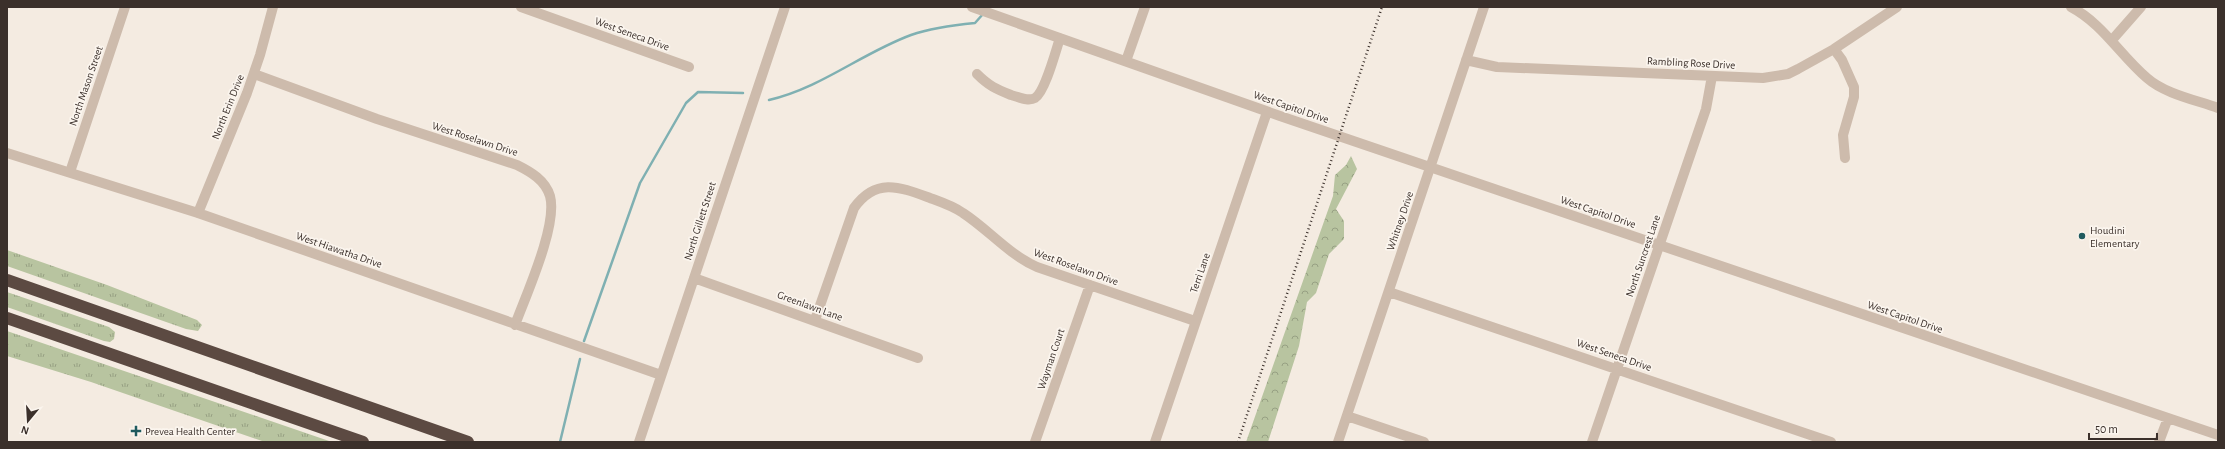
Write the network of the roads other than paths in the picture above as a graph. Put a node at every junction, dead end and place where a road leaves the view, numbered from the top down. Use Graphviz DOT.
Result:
graph roads {
  1 [pos="125,7"];
  2 [pos="273,7"];
  3 [pos="521,7"];
  4 [pos="785,7"];
  5 [pos="1145,7"];
  6 [pos="1484,7"];
  7 [pos="1897,7"];
  8 [pos="2070,7"];
  9 [pos="2141,7"];
  10 [pos="976,9"];
  11 [pos="1060,38"];
  12 [pos="2112,40"];
  13 [pos="1834,49"];
  14 [pos="1466,60"];
  15 [pos="1126,62"];
  16 [pos="689,67"];
  17 [pos="254,74"];
  18 [pos="977,74"];
  19 [pos="1712,76"];
  20 [pos="2218,108"];
  21 [pos="1267,112"];
  22 [pos="7,153"];
  23 [pos="1845,158"];
  24 [pos="1430,168"];
  25 [pos="70,172"];
  26 [pos="198,213"];
  27 [pos="1660,246"];
  28 [pos="694,278"];
  29 [pos="7,280"];
  30 [pos="1090,285"];
  31 [pos="1389,292"];
  32 [pos="7,318"];
  33 [pos="815,320"];
  34 [pos="1196,321"];
  35 [pos="515,325"];
  36 [pos="918,358"];
  37 [pos="1617,369"];
  38 [pos="661,375"];
  39 [pos="1347,416"];
  40 [pos="2168,418"];
  41 [pos="2218,435"];
  42 [pos="363,442"];
  43 [pos="468,442"];
  44 [pos="639,442"];
  45 [pos="1035,442"];
  46 [pos="1156,442"];
  47 [pos="1338,442"];
  48 [pos="1424,442"];
  49 [pos="1592,442"];
  50 [pos="1831,442"];
  51 [pos="2159,442"];
  1 -- 25 [label="street, North Mason Street"];
  2 -- 17 [label="street, North Erin Drive"];
  3 -- 16 [label="street, West Seneca Drive"];
  4 -- 28 [label="street, North Gillett Street"];
  5 -- 15 [label="street"];
  6 -- 14 [label="street, Whitney Drive"];
  7 -- 13 [label="street, Rambling Rose Drive"];
  8 -- 12 [label="street"];
  9 -- 12 [label="street"];
  10 -- 11 [label="street, West Capitol Drive"];
  11 -- 15 [label="street, West Capitol Drive"];
  11 -- 18 [label="street"];
  12 -- 20 [label="street"];
  13 -- 19 [label="street, Rambling Rose Drive"];
  13 -- 23 [label="street"];
  14 -- 19 [label="street, Rambling Rose Drive"];
  14 -- 24 [label="street, Whitney Drive"];
  15 -- 21 [label="street, West Capitol Drive"];
  17 -- 26 [label="street, North Erin Drive"];
  17 -- 35 [label="street, West Roselawn Drive"];
  19 -- 27 [label="street, North Suncrest Lane"];
  21 -- 24 [label="street, West Capitol Drive"];
  21 -- 34 [label="street, Terri Lane"];
  22 -- 25 [label="street, West Hiawatha Drive"];
  24 -- 27 [label="street, West Capitol Drive"];
  24 -- 31 [label="street, Whitney Drive"];
  25 -- 26 [label="street, West Hiawatha Drive"];
  26 -- 35 [label="street, West Hiawatha Drive"];
  27 -- 37 [label="street, North Suncrest Lane"];
  27 -- 40 [label="street, West Capitol Drive"];
  28 -- 33 [label="street, Greenlawn Lane"];
  28 -- 38 [label="street, North Gillett Street"];
  29 -- 43 [label="highway"];
  30 -- 33 [label="street, West Roselawn Drive"];
  30 -- 34 [label="street, West Roselawn Drive"];
  30 -- 45 [label="street, Wayman Court"];
  31 -- 37 [label="street, West Seneca Drive"];
  31 -- 39 [label="street, Whitney Drive"];
  32 -- 42 [label="highway"];
  33 -- 36 [label="street, Greenlawn Lane"];
  34 -- 46 [label="street, Terri Lane"];
  35 -- 38 [label="street, West Hiawatha Drive"];
  37 -- 49 [label="street, North Suncrest Lane"];
  37 -- 50 [label="street, West Seneca Drive"];
  38 -- 44 [label="street, North Gillett Street"];
  39 -- 47 [label="street, Whitney Drive"];
  39 -- 48 [label="street"];
  40 -- 41 [label="street, West Capitol Drive"];
  40 -- 51 [label="street"];
}
